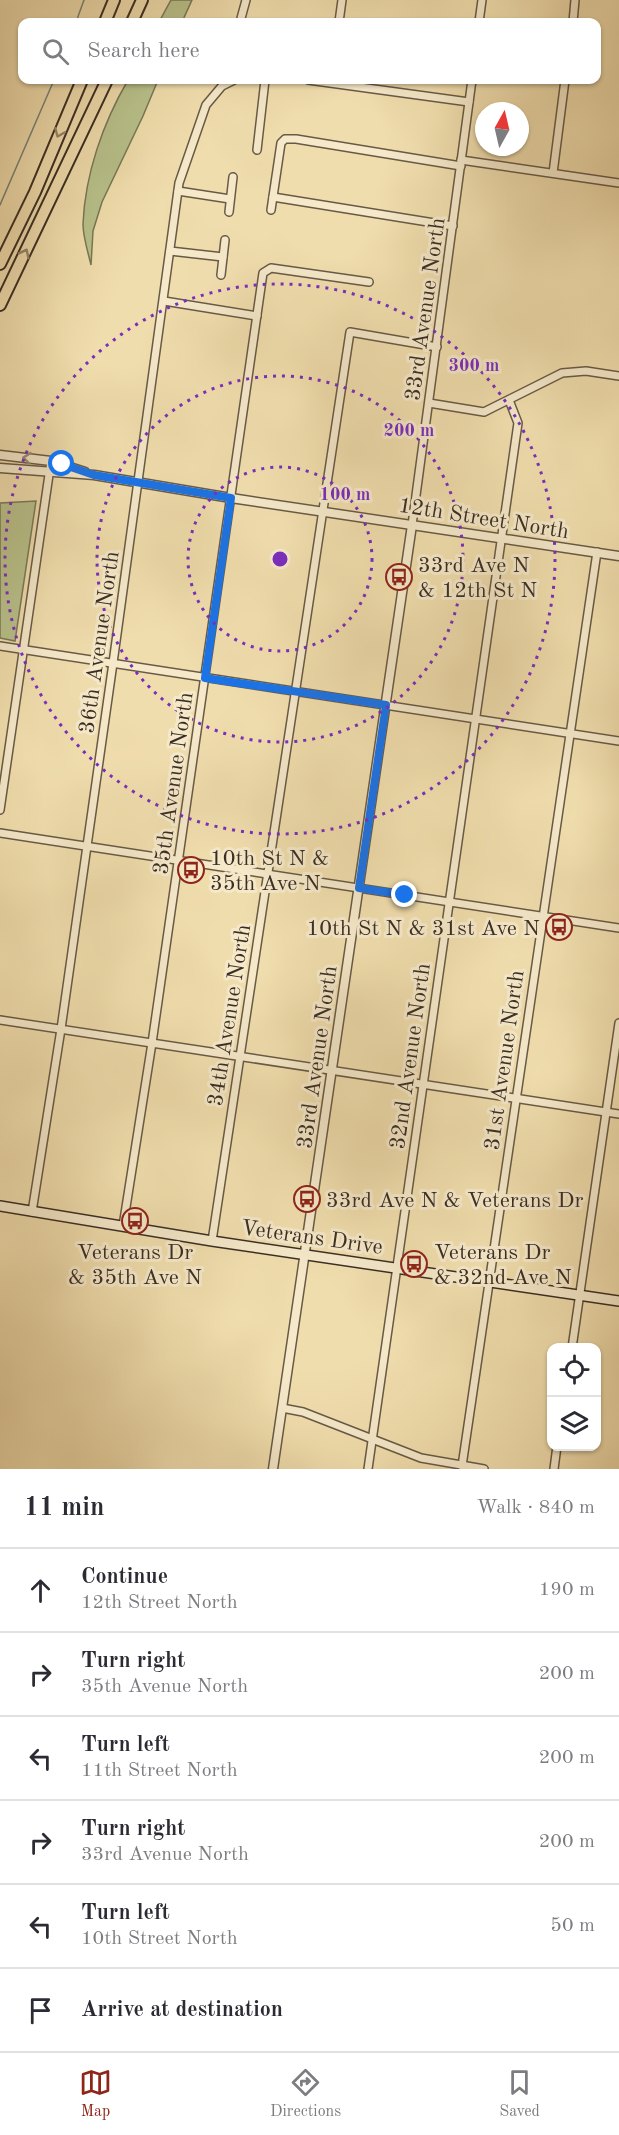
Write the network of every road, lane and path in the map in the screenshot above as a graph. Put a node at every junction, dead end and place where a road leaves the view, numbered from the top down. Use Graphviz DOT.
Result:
graph roads {
  1 [pos="114,0"];
  2 [pos="142,0"];
  3 [pos="246,0"];
  4 [pos="342,0"];
  5 [pos="482,0"];
  6 [pos="575,0"];
  7 [pos="107,18"];
  8 [pos="134,18"];
  9 [pos="241,18"];
  10 [pos="340,18"];
  11 [pos="480,18"];
  12 [pos="573,18"];
  13 [pos="80,84"];
  14 [pos="105,84"];
  15 [pos="226,84"];
  16 [pos="265,84"];
  17 [pos="351,84"];
  18 [pos="471,84"];
  19 [pos="564,84"];
  20 [pos="469,102"];
  21 [pos="257,150"];
  22 [pos="461,163"];
  23 [pos="553,173"];
  24 [pos="233,177"];
  25 [pos="619,183"];
  26 [pos="178,191"];
  27 [pos="273,197"];
  28 [pos="230,199"];
  29 [pos="271,210"];
  30 [pos="229,212"];
  31 [pos="453,226"];
  32 [pos="225,240"];
  33 [pos="170,251"];
  34 [pos="223,257"];
  35 [pos="0,264"];
  36 [pos="221,274"];
  37 [pos="369,282"];
  38 [pos="164,301"];
  39 [pos="0,305"];
  40 [pos="257,316"];
  41 [pos="437,347"];
  42 [pos="619,376"];
  43 [pos="509,400"];
  44 [pos="429,403"];
  45 [pos="0,455"];
  46 [pos="51,461"];
  47 [pos="0,468"];
  48 [pos="49,472"];
  49 [pos="94,475"];
  50 [pos="139,482"];
  51 [pos="231,498"];
  52 [pos="323,512"];
  53 [pos="412,525"];
  54 [pos="501,539"];
  55 [pos="597,552"];
  56 [pos="619,556"];
  57 [pos="0,646"];
  58 [pos="24,650"];
  59 [pos="113,663"];
  60 [pos="205,678"];
  61 [pos="296,692"];
  62 [pos="386,705"];
  63 [pos="476,719"];
  64 [pos="570,734"];
  65 [pos="619,741"];
  66 [pos="0,810"];
  67 [pos="0,833"];
  68 [pos="87,847"];
  69 [pos="178,861"];
  70 [pos="267,874"];
  71 [pos="359,888"];
  72 [pos="449,902"];
  73 [pos="543,916"];
  74 [pos="619,928"];
  75 [pos="0,1020"];
  76 [pos="619,1023"];
  77 [pos="61,1029"];
  78 [pos="152,1043"];
  79 [pos="240,1056"];
  80 [pos="332,1070"];
  81 [pos="423,1084"];
  82 [pos="516,1098"];
  83 [pos="607,1112"];
  84 [pos="619,1113"];
  85 [pos="0,1206"];
  86 [pos="32,1212"];
  87 [pos="123,1227"];
  88 [pos="212,1241"];
  89 [pos="305,1255"];
  90 [pos="396,1268"];
  91 [pos="488,1282"];
  92 [pos="580,1296"];
  93 [pos="619,1301"];
  94 [pos="573,1343"];
  95 [pos="282,1408"];
  96 [pos="372,1438"];
  97 [pos="556,1451"];
  98 [pos="462,1466"];
  99 [pos="273,1469"];
  100 [pos="368,1469"];
  101 [pos="484,1469"];
  102 [pos="554,1469"];
  1 -- 7 [label="highway"];
  2 -- 8 [label="highway"];
  3 -- 9 [label="street"];
  4 -- 10 [label="street"];
  5 -- 11 [label="street"];
  6 -- 12 [label="street"];
  13 -- 35 [label="highway, one-way"];
  39 -- 14 [label="highway, one-way"];
  15 -- 26 [label="street, 36th Avenue North"];
  16 -- 21 [label="street"];
  17 -- 20 [label="street"];
  18 -- 20 [label="street, 33rd Avenue North"];
  19 -- 23 [label="street"];
  20 -- 22 [label="street, 33rd Avenue North"];
  22 -- 23 [label="street"];
  22 -- 27 [label="street"];
  22 -- 31 [label="street, 33rd Avenue North"];
  23 -- 25 [label="street"];
  24 -- 28 [label="street"];
  26 -- 28 [label="street"];
  26 -- 33 [label="street, 36th Avenue North"];
  27 -- 29 [label="street"];
  27 -- 31 [label="street"];
  28 -- 30 [label="street"];
  31 -- 41 [label="street, 33rd Avenue North"];
  32 -- 34 [label="street"];
  33 -- 34 [label="street"];
  33 -- 38 [label="street, 36th Avenue North"];
  34 -- 36 [label="street"];
  37 -- 40 [label="street, 35th Avenue North"];
  38 -- 40 [label="street"];
  38 -- 50 [label="street, 36th Avenue North"];
  40 -- 51 [label="street, 35th Avenue North"];
  41 -- 44 [label="street, 33rd Avenue North"];
  41 -- 52 [label="street, 34th Avenue North"];
  42 -- 43 [label="street"];
  43 -- 44 [label="street"];
  43 -- 54 [label="street, 32nd Avenue North"];
  44 -- 53 [label="street, 33rd Avenue North"];
  46 -- 45 [label="street, 12th Street North, one-way"];
  46 -- 48 [label="street"];
  46 -- 49 [label="street, 12th Street North"];
  47 -- 48 [label="street, 12th Street North"];
  48 -- 49 [label="street, 12th Street North"];
  48 -- 58 [label="street"];
  49 -- 50 [label="street, 12th Street North"];
  50 -- 51 [label="street, 12th Street North"];
  50 -- 59 [label="street, 36th Avenue North"];
  51 -- 52 [label="street, 12th Street North"];
  51 -- 60 [label="street, 35th Avenue North"];
  52 -- 53 [label="street, 12th Street North"];
  52 -- 61 [label="street, 34th Avenue North"];
  53 -- 54 [label="street, 12th Street North"];
  53 -- 62 [label="street, 33rd Avenue North"];
  54 -- 55 [label="street, 12th Street North"];
  54 -- 63 [label="street, 32nd Avenue North"];
  55 -- 56 [label="street, 12th Street North"];
  55 -- 64 [label="street, 31st Avenue North"];
  57 -- 58 [label="street"];
  58 -- 59 [label="street"];
  58 -- 66 [label="street"];
  59 -- 60 [label="street"];
  59 -- 68 [label="street, 36th Avenue North"];
  60 -- 61 [label="street"];
  60 -- 69 [label="street, 35th Avenue North"];
  61 -- 62 [label="street"];
  61 -- 70 [label="street, 34th Avenue North"];
  62 -- 63 [label="street"];
  62 -- 71 [label="street, 33rd Avenue North"];
  63 -- 64 [label="street"];
  63 -- 72 [label="street, 32nd Avenue North"];
  64 -- 65 [label="street"];
  64 -- 73 [label="street, 31st Avenue North"];
  67 -- 68 [label="street"];
  68 -- 69 [label="street"];
  68 -- 77 [label="street, 36th Avenue North"];
  69 -- 70 [label="street"];
  69 -- 78 [label="street, 35th Avenue North"];
  70 -- 71 [label="street"];
  70 -- 79 [label="street, 34th Avenue North"];
  71 -- 72 [label="street"];
  71 -- 80 [label="street, 33rd Avenue North"];
  72 -- 73 [label="street"];
  72 -- 81 [label="street, 32nd Avenue North"];
  73 -- 74 [label="street"];
  73 -- 82 [label="street, 31st Avenue North"];
  75 -- 77 [label="street"];
  76 -- 83 [label="street"];
  77 -- 78 [label="street"];
  77 -- 86 [label="street, 36th Avenue North"];
  78 -- 79 [label="street"];
  78 -- 87 [label="street, 35th Avenue North"];
  79 -- 80 [label="street"];
  79 -- 88 [label="street, 34th Avenue North"];
  80 -- 81 [label="street"];
  80 -- 89 [label="street, 33rd Avenue North"];
  81 -- 82 [label="street"];
  81 -- 90 [label="street, 32nd Avenue North"];
  82 -- 83 [label="street"];
  82 -- 91 [label="street, 31st Avenue North"];
  83 -- 84 [label="street"];
  83 -- 92 [label="street"];
  85 -- 86 [label="main road, Veterans Drive"];
  86 -- 87 [label="main road, Veterans Drive"];
  87 -- 88 [label="main road, Veterans Drive"];
  88 -- 89 [label="main road, Veterans Drive"];
  89 -- 90 [label="main road, Veterans Drive"];
  89 -- 95 [label="street, 33rd Avenue North"];
  90 -- 91 [label="main road, Veterans Drive"];
  90 -- 96 [label="street, 32nd Avenue North"];
  91 -- 92 [label="main road, Veterans Drive"];
  91 -- 98 [label="street, 31st Avenue North"];
  92 -- 93 [label="main road, Veterans Drive"];
  92 -- 94 [label="street"];
  95 -- 96 [label="street"];
  95 -- 99 [label="street, 33rd Avenue North"];
  96 -- 98 [label="street"];
  96 -- 100 [label="street, 32nd Avenue North"];
  97 -- 102 [label="street"];
  98 -- 101 [label="street"];
}
